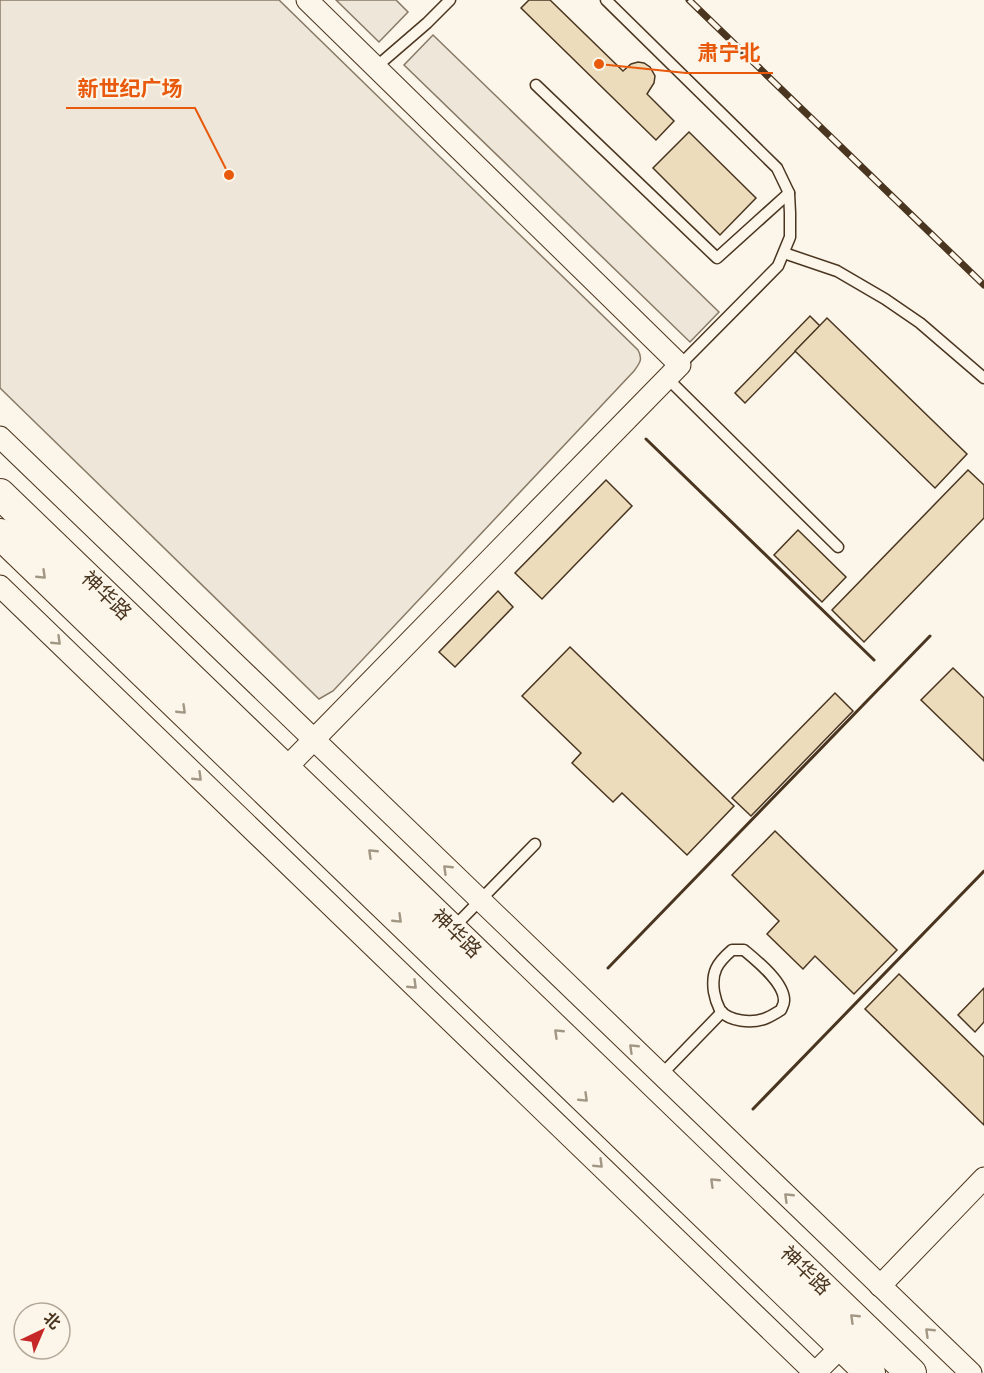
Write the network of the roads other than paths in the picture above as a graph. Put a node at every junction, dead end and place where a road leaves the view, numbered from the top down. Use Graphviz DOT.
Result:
graph roads {
  1 [pos="308,0"];
  2 [pos="450,0"];
  3 [pos="606,0"];
  4 [pos="376,67"];
  5 [pos="536,85"];
  6 [pos="789,193"];
  7 [pos="784,252"];
  8 [pos="674,371"];
  9 [pos="984,378"];
  10 [pos="0,437"];
  11 [pos="0,494"];
  12 [pos="0,534"];
  13 [pos="838,547"];
  14 [pos="0,586"];
  15 [pos="313,740"];
  16 [pos="285,769"];
  17 [pos="535,844"];
  18 [pos="480,901"];
  19 [pos="452,930"];
  20 [pos="722,1012"];
  21 [pos="661,1075"];
  22 [pos="984,1178"];
  23 [pos="880,1286"];
  24 [pos="842,1346"];
  25 [pos="815,1373"];
  26 [pos="870,1373"];
  27 [pos="911,1373"];
  28 [pos="971,1373"];
  1 -- 4 [label="street"];
  2 -- 4 [label="lane"];
  3 -- 6 [label="lane"];
  4 -- 8 [label="street"];
  5 -- 6 [label="lane"];
  6 -- 7 [label="lane"];
  7 -- 8 [label="lane"];
  7 -- 9 [label="lane"];
  8 -- 13 [label="lane"];
  8 -- 15 [label="street"];
  10 -- 15 [label="street"];
  11 -- 16 [label="main road, 神华路"];
  12 -- 24 [label="main road, 神华路, one-way"];
  14 -- 25 [label="street, one-way"];
  15 -- 16 [label="street"];
  18 -- 15 [label="street, one-way"];
  19 -- 16 [label="main road, 神华路, one-way"];
  17 -- 18 [label="lane"];
  18 -- 19 [label="lane"];
  21 -- 18 [label="street, one-way"];
  27 -- 19 [label="main road, 神华路, one-way"];
  20 -- 20 [label="lane"];
  20 -- 21 [label="lane"];
  23 -- 21 [label="street, one-way"];
  22 -- 23 [label="street"];
  28 -- 23 [label="street, one-way"];
  24 -- 25 [label="street"];
  24 -- 26 [label="main road, 神华路"];
}
